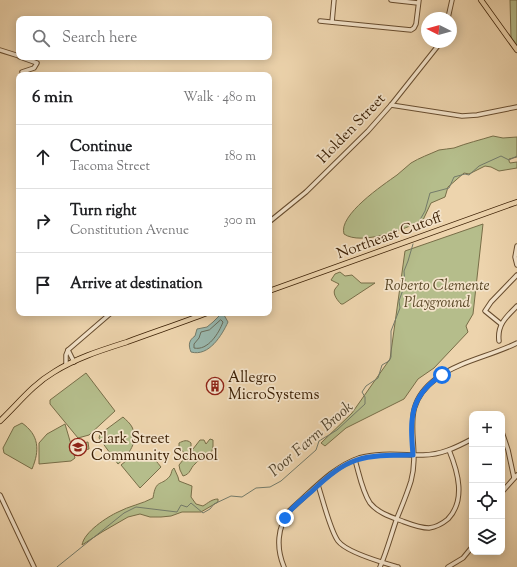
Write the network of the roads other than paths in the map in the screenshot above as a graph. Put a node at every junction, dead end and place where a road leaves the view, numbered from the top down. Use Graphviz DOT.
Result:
graph roads {
  1 [pos="334,0"];
  2 [pos="391,0"];
  3 [pos="452,0"];
  4 [pos="481,0"];
  5 [pos="418,1"];
  6 [pos="449,12"];
  7 [pos="320,21"];
  8 [pos="332,22"];
  9 [pos="436,48"];
  10 [pos="0,50"];
  11 [pos="517,50"];
  12 [pos="16,56"];
  13 [pos="28,60"];
  14 [pos="22,72"];
  15 [pos="391,105"];
  16 [pos="517,107"];
  17 [pos="517,202"];
  18 [pos="272,220"];
  19 [pos="517,246"];
  20 [pos="517,266"];
  21 [pos="517,275"];
  22 [pos="272,290"];
  23 [pos="517,306"];
  24 [pos="108,316"];
  25 [pos="200,316"];
  26 [pos="501,324"];
  27 [pos="499,341"];
  28 [pos="517,343"];
  29 [pos="68,350"];
  30 [pos="74,362"];
  31 [pos="66,365"];
  32 [pos="0,421"];
  33 [pos="469,440"];
  34 [pos="505,441"];
  35 [pos="449,450"];
  36 [pos="413,455"];
  37 [pos="355,460"];
  38 [pos="517,475"];
  39 [pos="514,478"];
  40 [pos="318,485"];
  41 [pos="505,488"];
  42 [pos="0,495"];
  43 [pos="397,519"];
  44 [pos="469,551"];
  45 [pos="382,562"];
  46 [pos="34,567"];
  47 [pos="284,567"];
  48 [pos="380,567"];
  49 [pos="398,567"];
  50 [pos="448,567"];
  1 -- 8 [label="street"];
  2 -- 5 [label="street"];
  3 -- 6 [label="street"];
  4 -- 11 [label="main road"];
  5 -- 8 [label="street"];
  7 -- 8 [label="street"];
  9 -- 15 [label="street, Holden Street"];
  10 -- 12 [label="street"];
  13 -- 14 [label="street"];
  15 -- 16 [label="street"];
  15 -- 18 [label="street, Holden Street"];
  17 -- 22 [label="main road, Northeast Cutoff"];
  19 -- 20 [label="street"];
  21 -- 26 [label="street"];
  23 -- 26 [label="street"];
  24 -- 29 [label="street"];
  25 -- 30 [label="main road"];
  26 -- 27 [label="street"];
  28 -- 36 [label="street"];
  29 -- 30 [label="street"];
  29 -- 31 [label="street"];
  30 -- 31 [label="main road"];
  31 -- 32 [label="main road"];
  33 -- 35 [label="street"];
  34 -- 39 [label="street"];
  35 -- 36 [label="street"];
  35 -- 43 [label="street"];
  36 -- 37 [label="street"];
  36 -- 43 [label="street"];
  37 -- 40 [label="street"];
  37 -- 43 [label="street"];
  38 -- 39 [label="street"];
  39 -- 41 [label="street"];
  40 -- 45 [label="street"];
  40 -- 47 [label="street"];
  42 -- 46 [label="street"];
  43 -- 45 [label="street"];
  44 -- 50 [label="street"];
  45 -- 48 [label="street"];
  45 -- 49 [label="street"];
}
